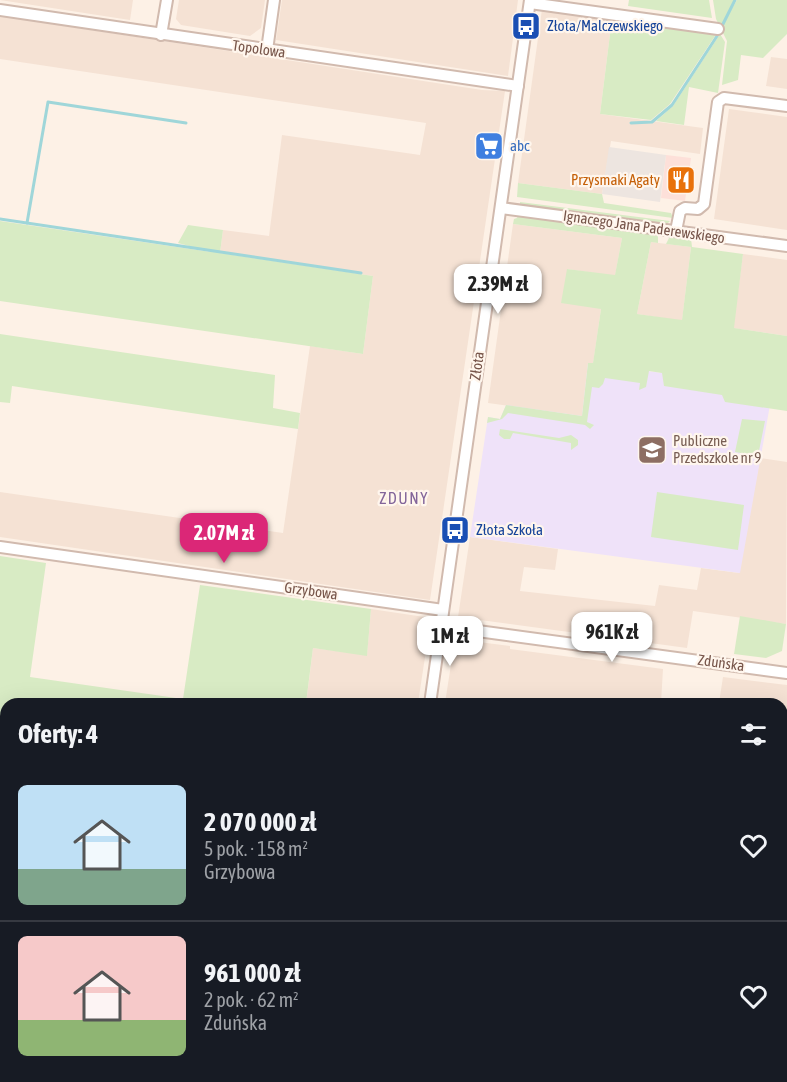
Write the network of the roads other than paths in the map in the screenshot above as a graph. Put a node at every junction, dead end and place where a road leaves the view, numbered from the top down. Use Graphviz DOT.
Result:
graph roads {
  1 [pos="167,0"];
  2 [pos="274,0"];
  3 [pos="530,1"];
  4 [pos="0,10"];
  5 [pos="718,29"];
  6 [pos="161,35"];
  7 [pos="267,50"];
  8 [pos="518,86"];
  9 [pos="787,106"];
  10 [pos="501,208"];
  11 [pos="676,231"];
  12 [pos="787,246"];
  13 [pos="0,547"];
  14 [pos="443,610"];
  15 [pos="441,626"];
  16 [pos="787,673"];
  17 [pos="431,698"];
  1 -- 6 [label="street"];
  2 -- 7 [label="street"];
  3 -- 5 [label="street"];
  3 -- 8 [label="street, Złota"];
  4 -- 6 [label="street, Topolowa"];
  6 -- 7 [label="street, Topolowa"];
  7 -- 8 [label="street, Topolowa"];
  8 -- 10 [label="street, Złota"];
  9 -- 11 [label="street"];
  10 -- 11 [label="street, Ignacego Jana Paderewskiego"];
  10 -- 14 [label="street, Złota"];
  11 -- 12 [label="street, Ignacego Jana Paderewskiego"];
  13 -- 14 [label="street, Grzybowa"];
  14 -- 15 [label="street, Złota"];
  15 -- 16 [label="street, Zduńska"];
  15 -- 17 [label="street, Złota"];
}
